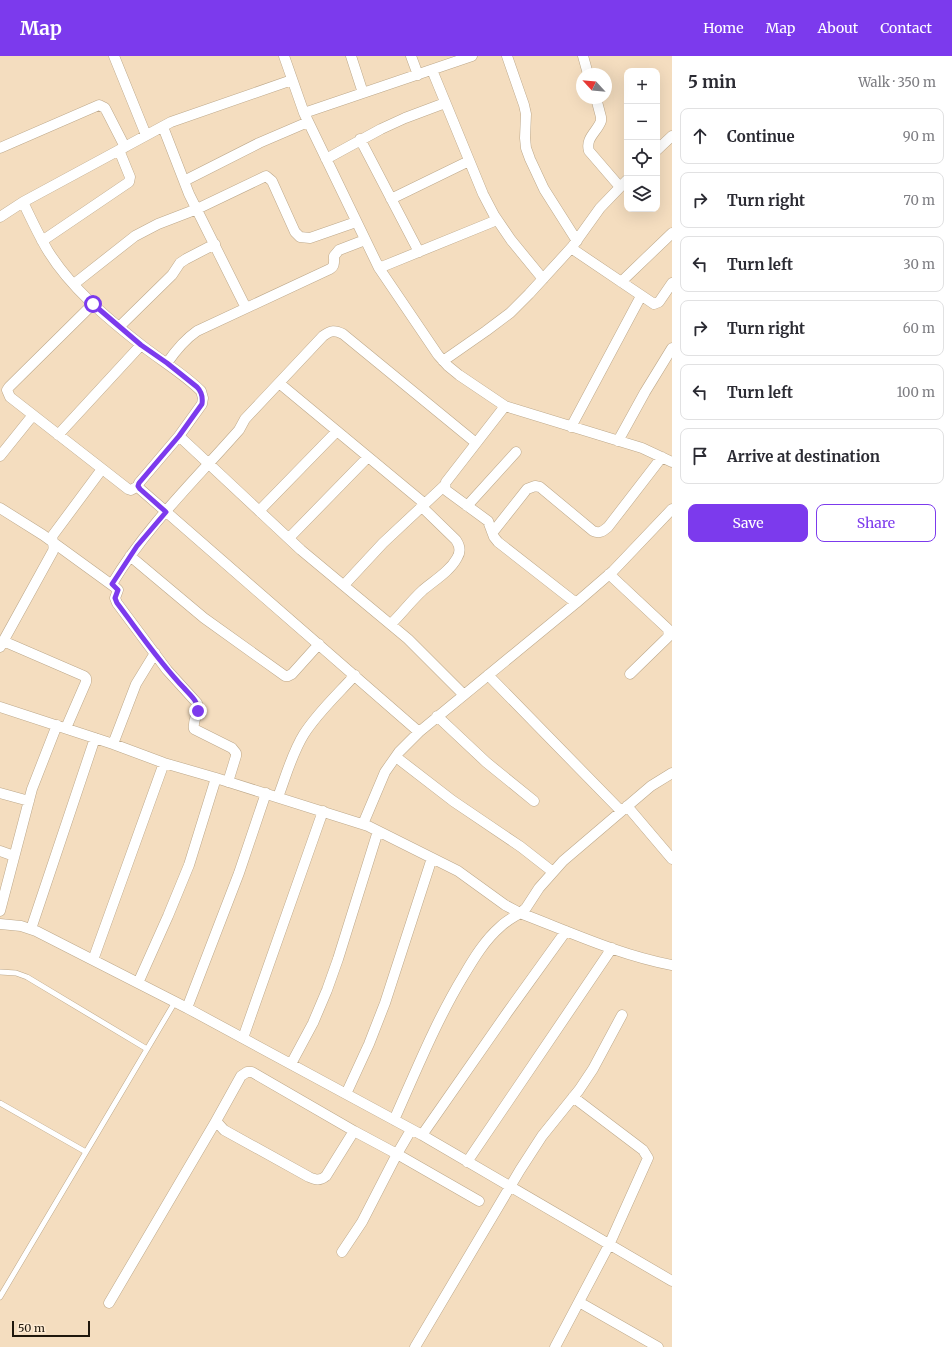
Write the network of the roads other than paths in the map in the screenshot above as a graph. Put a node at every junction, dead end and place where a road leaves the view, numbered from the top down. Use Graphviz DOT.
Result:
graph roads {
  1 [pos="114,56"];
  2 [pos="284,56"];
  3 [pos="350,56"];
  4 [pos="411,56"];
  5 [pos="507,56"];
  6 [pos="583,56"];
  7 [pos="468,57"];
  8 [pos="586,68"];
  9 [pos="432,70"];
  10 [pos="418,75"];
  11 [pos="292,80"];
  12 [pos="363,93"];
  13 [pos="445,102"];
  14 [pos="598,104"];
  15 [pos="306,118"];
  16 [pos="163,127"];
  17 [pos="146,135"];
  18 [pos="672,136"];
  19 [pos="360,139"];
  20 [pos="660,147"];
  21 [pos="0,148"];
  22 [pos="122,148"];
  23 [pos="326,159"];
  24 [pos="469,161"];
  25 [pos="184,181"];
  26 [pos="623,183"];
  27 [pos="391,199"];
  28 [pos="23,202"];
  29 [pos="197,209"];
  30 [pos="0,217"];
  31 [pos="497,220"];
  32 [pos="356,222"];
  33 [pos="672,234"];
  34 [pos="365,240"];
  35 [pos="42,241"];
  36 [pos="215,244"];
  37 [pos="574,245"];
  38 [pos="418,252"];
  39 [pos="379,268"];
  40 [pos="543,279"];
  41 [pos="621,282"];
  42 [pos="672,283"];
  43 [pos="74,284"];
  44 [pos="641,296"];
  45 [pos="93,304"];
  46 [pos="246,308"];
  47 [pos="119,327"];
  48 [pos="141,345"];
  49 [pos="672,348"];
  50 [pos="443,361"];
  51 [pos="167,363"];
  52 [pos="279,383"];
  53 [pos="505,406"];
  54 [pos="33,415"];
  55 [pos="571,427"];
  56 [pos="337,431"];
  57 [pos="58,435"];
  58 [pos="179,436"];
  59 [pos="618,441"];
  60 [pos="476,443"];
  61 [pos="516,452"];
  62 [pos="0,456"];
  63 [pos="368,457"];
  64 [pos="662,457"];
  65 [pos="672,462"];
  66 [pos="210,464"];
  67 [pos="102,469"];
  68 [pos="445,485"];
  69 [pos="138,486"];
  70 [pos="423,505"];
  71 [pos="467,506"];
  72 [pos="0,508"];
  73 [pos="672,509"];
  74 [pos="259,511"];
  75 [pos="166,512"];
  76 [pos="493,532"];
  77 [pos="289,538"];
  78 [pos="52,542"];
  79 [pos="130,556"];
  80 [pos="609,574"];
  81 [pos="112,584"];
  82 [pos="344,585"];
  83 [pos="576,604"];
  84 [pos="391,624"];
  85 [pos="2,644"];
  86 [pos="319,644"];
  87 [pos="155,653"];
  88 [pos="630,674"];
  89 [pos="355,675"];
  90 [pos="488,675"];
  91 [pos="464,695"];
  92 [pos="0,708"];
  93 [pos="438,716"];
  94 [pos="61,727"];
  95 [pos="419,732"];
  96 [pos="95,738"];
  97 [pos="113,744"];
  98 [pos="396,757"];
  99 [pos="164,763"];
  100 [pos="672,773"];
  101 [pos="216,778"];
  102 [pos="228,782"];
  103 [pos="0,793"];
  104 [pos="266,793"];
  105 [pos="278,797"];
  106 [pos="29,801"];
  107 [pos="534,802"];
  108 [pos="624,808"];
  109 [pos="323,811"];
  110 [pos="363,824"];
  111 [pos="378,831"];
  112 [pos="0,851"];
  113 [pos="14,856"];
  114 [pos="432,858"];
  115 [pos="672,859"];
  116 [pos="553,872"];
  117 [pos="0,910"];
  118 [pos="520,913"];
  119 [pos="0,924"];
  120 [pos="31,929"];
  121 [pos="566,931"];
  122 [pos="612,948"];
  123 [pos="93,960"];
  124 [pos="672,965"];
  125 [pos="0,972"];
  126 [pos="138,983"];
  127 [pos="175,1002"];
  128 [pos="187,1008"];
  129 [pos="622,1015"];
  130 [pos="243,1038"];
  131 [pos="147,1049"];
  132 [pos="291,1064"];
  133 [pos="346,1094"];
  134 [pos="573,1097"];
  135 [pos="0,1103"];
  136 [pos="394,1120"];
  137 [pos="216,1121"];
  138 [pos="412,1130"];
  139 [pos="354,1131"];
  140 [pos="422,1135"];
  141 [pos="86,1152"];
  142 [pos="397,1154"];
  143 [pos="467,1162"];
  144 [pos="510,1188"];
  145 [pos="479,1201"];
  146 [pos="609,1245"];
  147 [pos="342,1252"];
  148 [pos="672,1281"];
  149 [pos="0,1297"];
  150 [pos="579,1302"];
  151 [pos="109,1303"];
  152 [pos="415,1347"];
  153 [pos="555,1347"];
  154 [pos="658,1347"];
  1 -- 17 [label="street"];
  2 -- 11 [label="street"];
  3 -- 12 [label="street"];
  4 -- 10 [label="street"];
  5 -- 37 [label="street"];
  6 -- 8 [label="street"];
  7 -- 9 [label="street"];
  9 -- 10 [label="street"];
  9 -- 13 [label="street"];
  10 -- 12 [label="street"];
  11 -- 15 [label="street"];
  11 -- 16 [label="street"];
  12 -- 15 [label="street"];
  13 -- 19 [label="street"];
  13 -- 24 [label="street"];
  14 -- 26 [label="street"];
  15 -- 23 [label="street"];
  15 -- 25 [label="street"];
  16 -- 17 [label="street"];
  16 -- 25 [label="street"];
  17 -- 22 [label="street"];
  18 -- 20 [label="street"];
  19 -- 23 [label="street"];
  19 -- 27 [label="street"];
  21 -- 22 [label="street"];
  22 -- 28 [label="street"];
  22 -- 35 [label="street"];
  23 -- 32 [label="street"];
  24 -- 27 [label="street"];
  24 -- 31 [label="street"];
  25 -- 29 [label="street"];
  26 -- 37 [label="street"];
  27 -- 38 [label="street"];
  28 -- 30 [label="street"];
  28 -- 35 [label="street"];
  29 -- 32 [label="street"];
  29 -- 36 [label="street"];
  29 -- 43 [label="street"];
  31 -- 38 [label="street"];
  31 -- 40 [label="street"];
  32 -- 34 [label="street"];
  33 -- 41 [label="street"];
  34 -- 39 [label="street"];
  34 -- 46 [label="street"];
  35 -- 43 [label="street"];
  36 -- 46 [label="street"];
  36 -- 47 [label="street"];
  37 -- 40 [label="street"];
  37 -- 41 [label="street"];
  38 -- 39 [label="street"];
  39 -- 50 [label="street"];
  40 -- 50 [label="street"];
  41 -- 44 [label="street"];
  42 -- 44 [label="street"];
  43 -- 45 [label="street"];
  44 -- 55 [label="street"];
  45 -- 47 [label="street"];
  45 -- 54 [label="street"];
  46 -- 51 [label="street"];
  47 -- 48 [label="street"];
  48 -- 51 [label="street"];
  48 -- 57 [label="street"];
  49 -- 59 [label="street"];
  50 -- 53 [label="street"];
  51 -- 58 [label="street"];
  52 -- 56 [label="street"];
  52 -- 60 [label="street"];
  52 -- 66 [label="street"];
  53 -- 55 [label="street"];
  53 -- 60 [label="street"];
  54 -- 57 [label="street"];
  54 -- 62 [label="street"];
  55 -- 59 [label="street"];
  56 -- 63 [label="street"];
  56 -- 74 [label="street"];
  57 -- 67 [label="street"];
  58 -- 66 [label="street"];
  58 -- 69 [label="street"];
  59 -- 64 [label="street"];
  60 -- 68 [label="street"];
  61 -- 71 [label="street"];
  63 -- 70 [label="street"];
  63 -- 77 [label="street"];
  64 -- 65 [label="street"];
  64 -- 76 [label="street"];
  66 -- 74 [label="street"];
  66 -- 75 [label="street"];
  67 -- 69 [label="street"];
  67 -- 78 [label="street"];
  68 -- 70 [label="street"];
  68 -- 71 [label="street"];
  69 -- 75 [label="street"];
  70 -- 82 [label="street"];
  70 -- 84 [label="street"];
  71 -- 76 [label="street"];
  72 -- 78 [label="street"];
  73 -- 80 [label="street"];
  74 -- 77 [label="street"];
  75 -- 79 [label="street"];
  75 -- 86 [label="street"];
  76 -- 83 [label="street"];
  77 -- 82 [label="street"];
  78 -- 81 [label="street"];
  78 -- 85 [label="street"];
  79 -- 81 [label="street"];
  79 -- 86 [label="street"];
  80 -- 83 [label="street"];
  80 -- 88 [label="street"];
  81 -- 87 [label="street"];
  82 -- 84 [label="street"];
  83 -- 90 [label="street"];
  84 -- 91 [label="street"];
  85 -- 94 [label="street"];
  86 -- 89 [label="street"];
  87 -- 97 [label="street"];
  87 -- 102 [label="street"];
  89 -- 95 [label="street"];
  89 -- 105 [label="street"];
  90 -- 91 [label="street"];
  90 -- 108 [label="street"];
  91 -- 93 [label="street"];
  92 -- 94 [label="street"];
  93 -- 95 [label="street"];
  93 -- 107 [label="street"];
  94 -- 96 [label="street"];
  94 -- 106 [label="street"];
  95 -- 98 [label="street"];
  96 -- 97 [label="street"];
  96 -- 120 [label="street"];
  97 -- 99 [label="street"];
  98 -- 110 [label="street"];
  98 -- 116 [label="street"];
  99 -- 101 [label="street"];
  99 -- 123 [label="street"];
  100 -- 108 [label="street"];
  101 -- 102 [label="street"];
  101 -- 126 [label="street"];
  102 -- 104 [label="street"];
  103 -- 106 [label="street"];
  104 -- 105 [label="street"];
  104 -- 128 [label="street"];
  105 -- 109 [label="street"];
  106 -- 113 [label="street"];
  108 -- 115 [label="street"];
  108 -- 116 [label="street"];
  109 -- 110 [label="street"];
  109 -- 130 [label="street"];
  110 -- 111 [label="street"];
  111 -- 114 [label="street"];
  111 -- 132 [label="street"];
  112 -- 113 [label="street"];
  113 -- 117 [label="street"];
  114 -- 118 [label="street"];
  114 -- 133 [label="street"];
  116 -- 118 [label="street"];
  118 -- 121 [label="street"];
  118 -- 136 [label="street"];
  119 -- 120 [label="street"];
  120 -- 123 [label="street"];
  121 -- 122 [label="street"];
  121 -- 140 [label="street"];
  122 -- 124 [label="street"];
  122 -- 143 [label="street"];
  123 -- 126 [label="street"];
  125 -- 131 [label="lane"];
  126 -- 127 [label="street"];
  127 -- 128 [label="street"];
  127 -- 131 [label="lane"];
  128 -- 130 [label="street"];
  129 -- 134 [label="street"];
  130 -- 132 [label="street"];
  131 -- 141 [label="lane"];
  132 -- 133 [label="street"];
  133 -- 136 [label="street"];
  134 -- 144 [label="street"];
  134 -- 146 [label="street"];
  135 -- 141 [label="lane"];
  136 -- 138 [label="street"];
  137 -- 139 [label="street"];
  137 -- 139 [label="street"];
  137 -- 151 [label="street"];
  138 -- 140 [label="street"];
  138 -- 142 [label="street"];
  139 -- 142 [label="street"];
  140 -- 143 [label="street"];
  141 -- 149 [label="lane"];
  142 -- 145 [label="street"];
  142 -- 147 [label="street"];
  143 -- 144 [label="street"];
  144 -- 146 [label="street"];
  144 -- 152 [label="street"];
  146 -- 148 [label="street"];
  146 -- 150 [label="street"];
  150 -- 153 [label="street"];
  150 -- 154 [label="street"];
}
